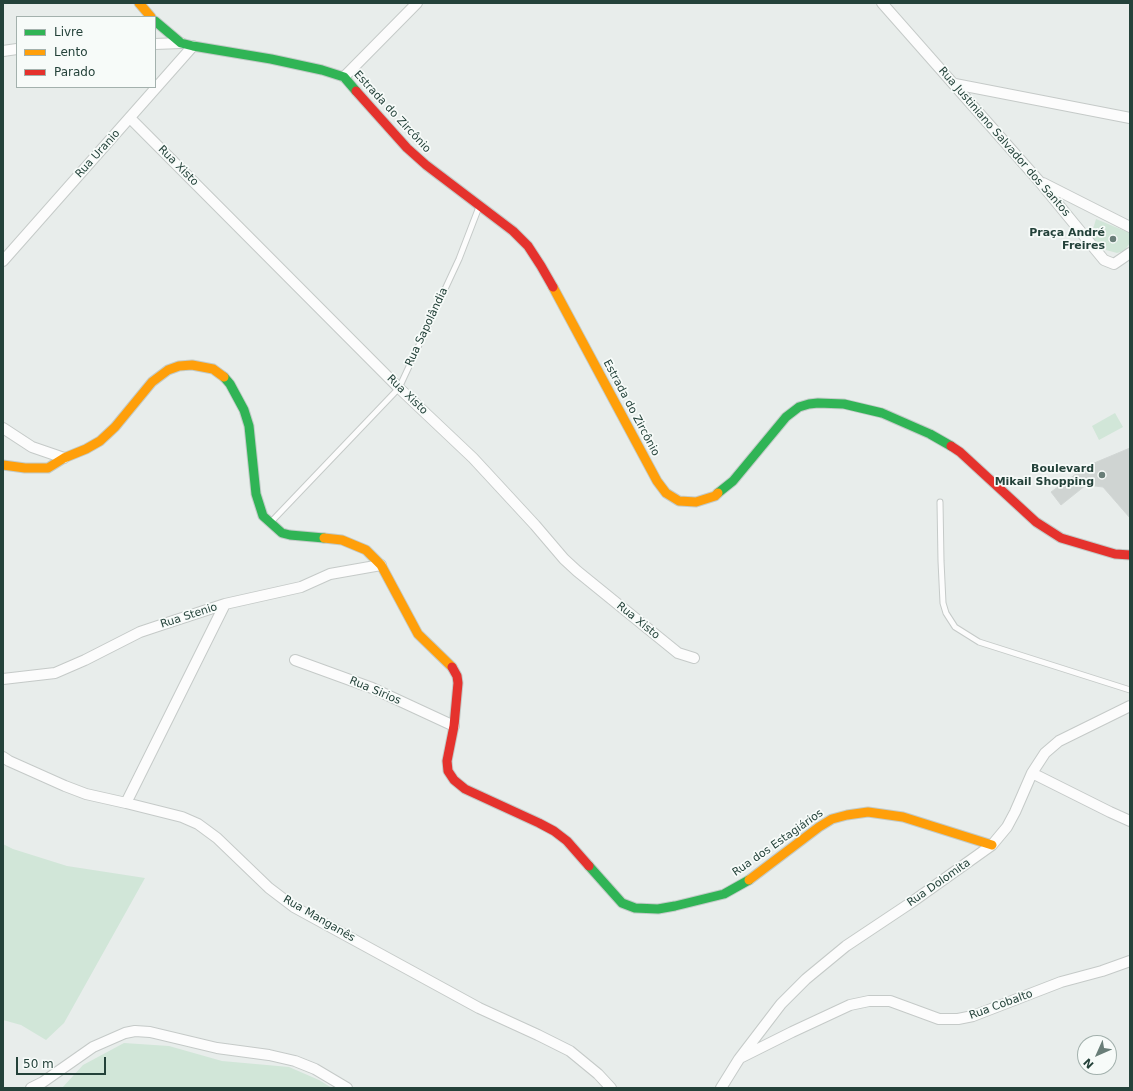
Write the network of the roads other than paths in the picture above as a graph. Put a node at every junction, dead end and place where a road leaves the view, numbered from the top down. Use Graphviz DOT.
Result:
graph roads {
  1 [pos="139,3"];
  2 [pos="417,3"];
  3 [pos="882,3"];
  4 [pos="150,16"];
  5 [pos="156,22"];
  6 [pos="181,43"];
  7 [pos="156,44"];
  8 [pos="193,46"];
  9 [pos="16,49"];
  10 [pos="3,51"];
  11 [pos="344,77"];
  12 [pos="955,84"];
  13 [pos="130,118"];
  14 [pos="1130,118"];
  15 [pos="1039,181"];
  16 [pos="480,205"];
  17 [pos="1130,227"];
  18 [pos="1130,253"];
  19 [pos="3,261"];
  20 [pos="400,388"];
  21 [pos="3,428"];
  22 [pos="64,458"];
  23 [pos="3,465"];
  24 [pos="940,502"];
  25 [pos="270,523"];
  26 [pos="1130,555"];
  27 [pos="381,565"];
  28 [pos="225,604"];
  29 [pos="694,658"];
  30 [pos="295,660"];
  31 [pos="3,680"];
  32 [pos="1130,690"];
  33 [pos="1128,709"];
  34 [pos="454,726"];
  35 [pos="3,757"];
  36 [pos="1032,773"];
  37 [pos="126,802"];
  38 [pos="1130,821"];
  39 [pos="992,845"];
  40 [pos="1130,961"];
  41 [pos="739,1059"];
  42 [pos="31,1088"];
  43 [pos="347,1088"];
  44 [pos="611,1088"];
  45 [pos="721,1088"];
  1 -- 4 [label="street"];
  2 -- 11 [label="street"];
  3 -- 12 [label="street, Rua Justiniano Salvador dos Santos"];
  5 -- 6 [label="street, Estrada do Zircônio"];
  6 -- 7 [label="street"];
  6 -- 8 [label="street, Estrada do Zircônio"];
  8 -- 11 [label="street, Estrada do Zircônio"];
  8 -- 13 [label="street, Rua Uranio"];
  9 -- 10 [label="street"];
  11 -- 16 [label="street, Estrada do Zircônio"];
  12 -- 14 [label="street"];
  12 -- 15 [label="street, Rua Justiniano Salvador dos Santos"];
  13 -- 19 [label="street, Rua Uranio"];
  13 -- 20 [label="street, Rua Xisto"];
  15 -- 17 [label="street"];
  15 -- 18 [label="street, Rua Justiniano Salvador dos Santos"];
  16 -- 20 [label="lane, Rua Sapolândia"];
  16 -- 26 [label="street, Estrada do Zircônio"];
  20 -- 25 [label="lane, Rua Sapolândia"];
  20 -- 29 [label="street, Rua Xisto"];
  21 -- 22 [label="street"];
  22 -- 23 [label="street, Rua dos Estagiários"];
  22 -- 25 [label="street, Rua dos Estagiários"];
  24 -- 32 [label="lane"];
  25 -- 27 [label="street, Rua dos Estagiários"];
  27 -- 28 [label="street, Rua Stenio"];
  27 -- 34 [label="street, Rua dos Estagiários"];
  28 -- 31 [label="street, Rua Stenio"];
  28 -- 37 [label="street"];
  30 -- 34 [label="street, Rua Sirios"];
  33 -- 36 [label="street, Rua Dolomita"];
  34 -- 39 [label="street, Rua dos Estagiários"];
  35 -- 37 [label="street, Rua Manganês"];
  36 -- 38 [label="street"];
  36 -- 39 [label="street, Rua Dolomita"];
  37 -- 44 [label="street, Rua Manganês"];
  39 -- 41 [label="street, Rua Dolomita"];
  40 -- 41 [label="street, Rua Cobalto"];
  41 -- 45 [label="street"];
  42 -- 43 [label="street"];
}
